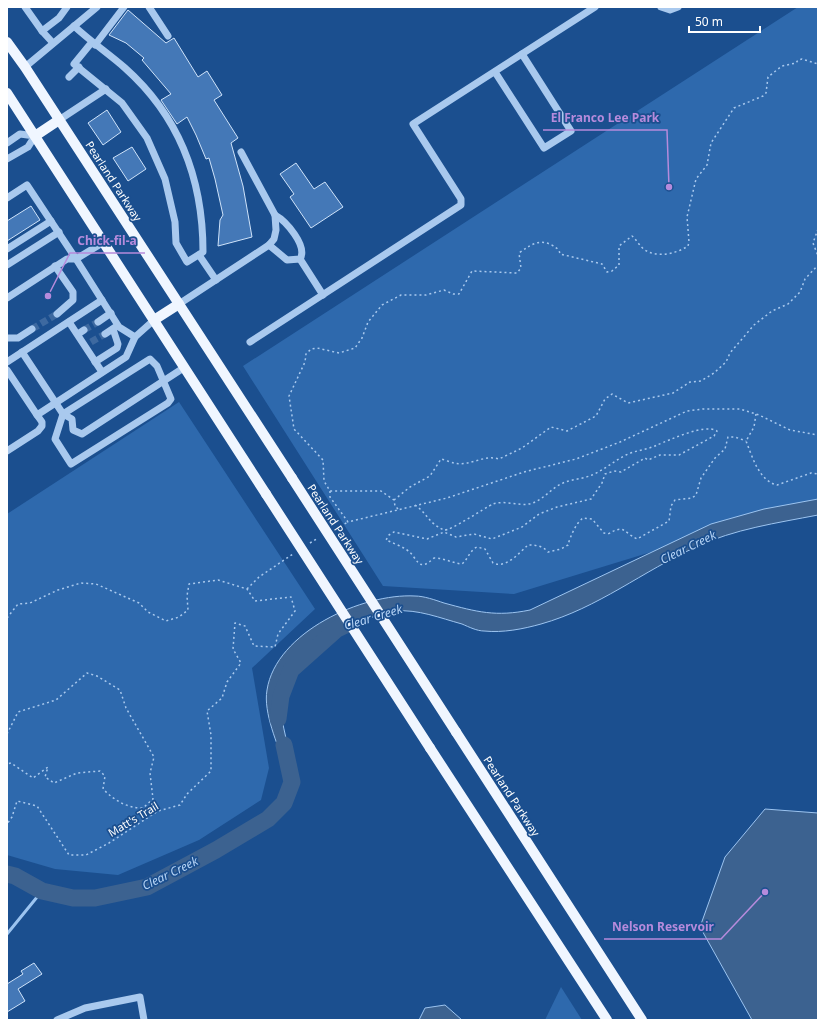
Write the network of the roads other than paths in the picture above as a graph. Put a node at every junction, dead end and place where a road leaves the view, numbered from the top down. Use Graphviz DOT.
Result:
graph roads {
  1 [pos="25,7"];
  2 [pos="67,7"];
  3 [pos="97,7"];
  4 [pos="124,7"];
  5 [pos="149,7"];
  6 [pos="595,7"];
  7 [pos="661,7"];
  8 [pos="678,7"];
  9 [pos="74,26"];
  10 [pos="42,31"];
  11 [pos="168,36"];
  12 [pos="7,42"];
  13 [pos="53,43"];
  14 [pos="93,43"];
  15 [pos="522,54"];
  16 [pos="25,67"];
  17 [pos="79,67"];
  18 [pos="495,72"];
  19 [pos="69,78"];
  20 [pos="106,89"];
  21 [pos="7,93"];
  22 [pos="59,120"];
  23 [pos="35,136"];
  24 [pos="7,143"];
  25 [pos="242,152"];
  26 [pos="7,159"];
  27 [pos="7,198"];
  28 [pos="275,214"];
  29 [pos="51,221"];
  30 [pos="59,232"];
  31 [pos="104,242"];
  32 [pos="269,245"];
  33 [pos="7,248"];
  34 [pos="199,255"];
  35 [pos="76,259"];
  36 [pos="300,259"];
  37 [pos="7,265"];
  38 [pos="55,266"];
  39 [pos="216,280"];
  40 [pos="323,294"];
  41 [pos="7,298"];
  42 [pos="102,300"];
  43 [pos="179,304"];
  44 [pos="110,313"];
  45 [pos="57,314"];
  46 [pos="154,320"];
  47 [pos="69,322"];
  48 [pos="98,322"];
  49 [pos="116,327"];
  50 [pos="32,329"];
  51 [pos="84,330"];
  52 [pos="78,334"];
  53 [pos="105,334"];
  54 [pos="7,338"];
  55 [pos="135,338"];
  56 [pos="250,342"];
  57 [pos="22,352"];
  58 [pos="7,362"];
  59 [pos="95,362"];
  60 [pos="185,367"];
  61 [pos="7,370"];
  62 [pos="102,372"];
  63 [pos="164,382"];
  64 [pos="55,403"];
  65 [pos="63,414"];
  66 [pos="37,415"];
  67 [pos="7,451"];
  68 [pos="57,1020"];
  69 [pos="144,1020"];
  70 [pos="607,1020"];
  71 [pos="642,1020"];
  1 -- 10 [label="street"];
  2 -- 10 [label="street"];
  3 -- 9 [label="street"];
  4 -- 14 [label="street"];
  5 -- 11 [label="street"];
  6 -- 15 [label="street"];
  7 -- 8 [label="street"];
  9 -- 13 [label="street"];
  9 -- 14 [label="street"];
  10 -- 13 [label="street"];
  12 -- 16 [label="main road, Pearland Parkway"];
  13 -- 16 [label="street"];
  14 -- 17 [label="street"];
  14 -- 34 [label="street"];
  15 -- 18 [label="street"];
  15 -- 18 [label="street"];
  16 -- 22 [label="main road, Pearland Parkway"];
  17 -- 19 [label="street"];
  17 -- 20 [label="street"];
  18 -- 40 [label="street"];
  20 -- 22 [label="street"];
  20 -- 34 [label="street"];
  21 -- 23 [label="main road"];
  22 -- 23 [label="main road"];
  22 -- 43 [label="main road, Pearland Parkway"];
  23 -- 24 [label="street"];
  23 -- 26 [label="street"];
  23 -- 31 [label="main road"];
  25 -- 28 [label="street"];
  27 -- 29 [label="street"];
  28 -- 32 [label="street"];
  28 -- 36 [label="street"];
  29 -- 30 [label="street"];
  29 -- 33 [label="street"];
  30 -- 35 [label="street"];
  30 -- 37 [label="street"];
  31 -- 35 [label="street"];
  31 -- 46 [label="main road"];
  32 -- 36 [label="street"];
  32 -- 39 [label="street"];
  34 -- 39 [label="street"];
  35 -- 38 [label="street"];
  35 -- 42 [label="street"];
  36 -- 40 [label="street"];
  38 -- 41 [label="street"];
  38 -- 45 [label="street"];
  39 -- 43 [label="street"];
  40 -- 56 [label="street"];
  42 -- 44 [label="street"];
  42 -- 47 [label="street"];
  43 -- 46 [label="main road"];
  43 -- 71 [label="main road, Pearland Parkway, bridge"];
  44 -- 48 [label="street"];
  44 -- 49 [label="street"];
  46 -- 55 [label="street"];
  46 -- 60 [label="main road"];
  47 -- 52 [label="street"];
  47 -- 57 [label="street"];
  49 -- 53 [label="street"];
  49 -- 55 [label="street"];
  49 -- 59 [label="street"];
  50 -- 54 [label="street"];
  51 -- 52 [label="street"];
  52 -- 59 [label="street"];
  55 -- 62 [label="street"];
  57 -- 58 [label="street"];
  57 -- 64 [label="street"];
  59 -- 62 [label="street"];
  60 -- 63 [label="street"];
  60 -- 70 [label="main road, bridge"];
  61 -- 66 [label="street"];
  62 -- 64 [label="street"];
  63 -- 65 [label="street"];
  63 -- 65 [label="street"];
  63 -- 65 [label="street"];
  64 -- 65 [label="street"];
  64 -- 66 [label="street"];
  66 -- 67 [label="street"];
  68 -- 69 [label="street"];
}
